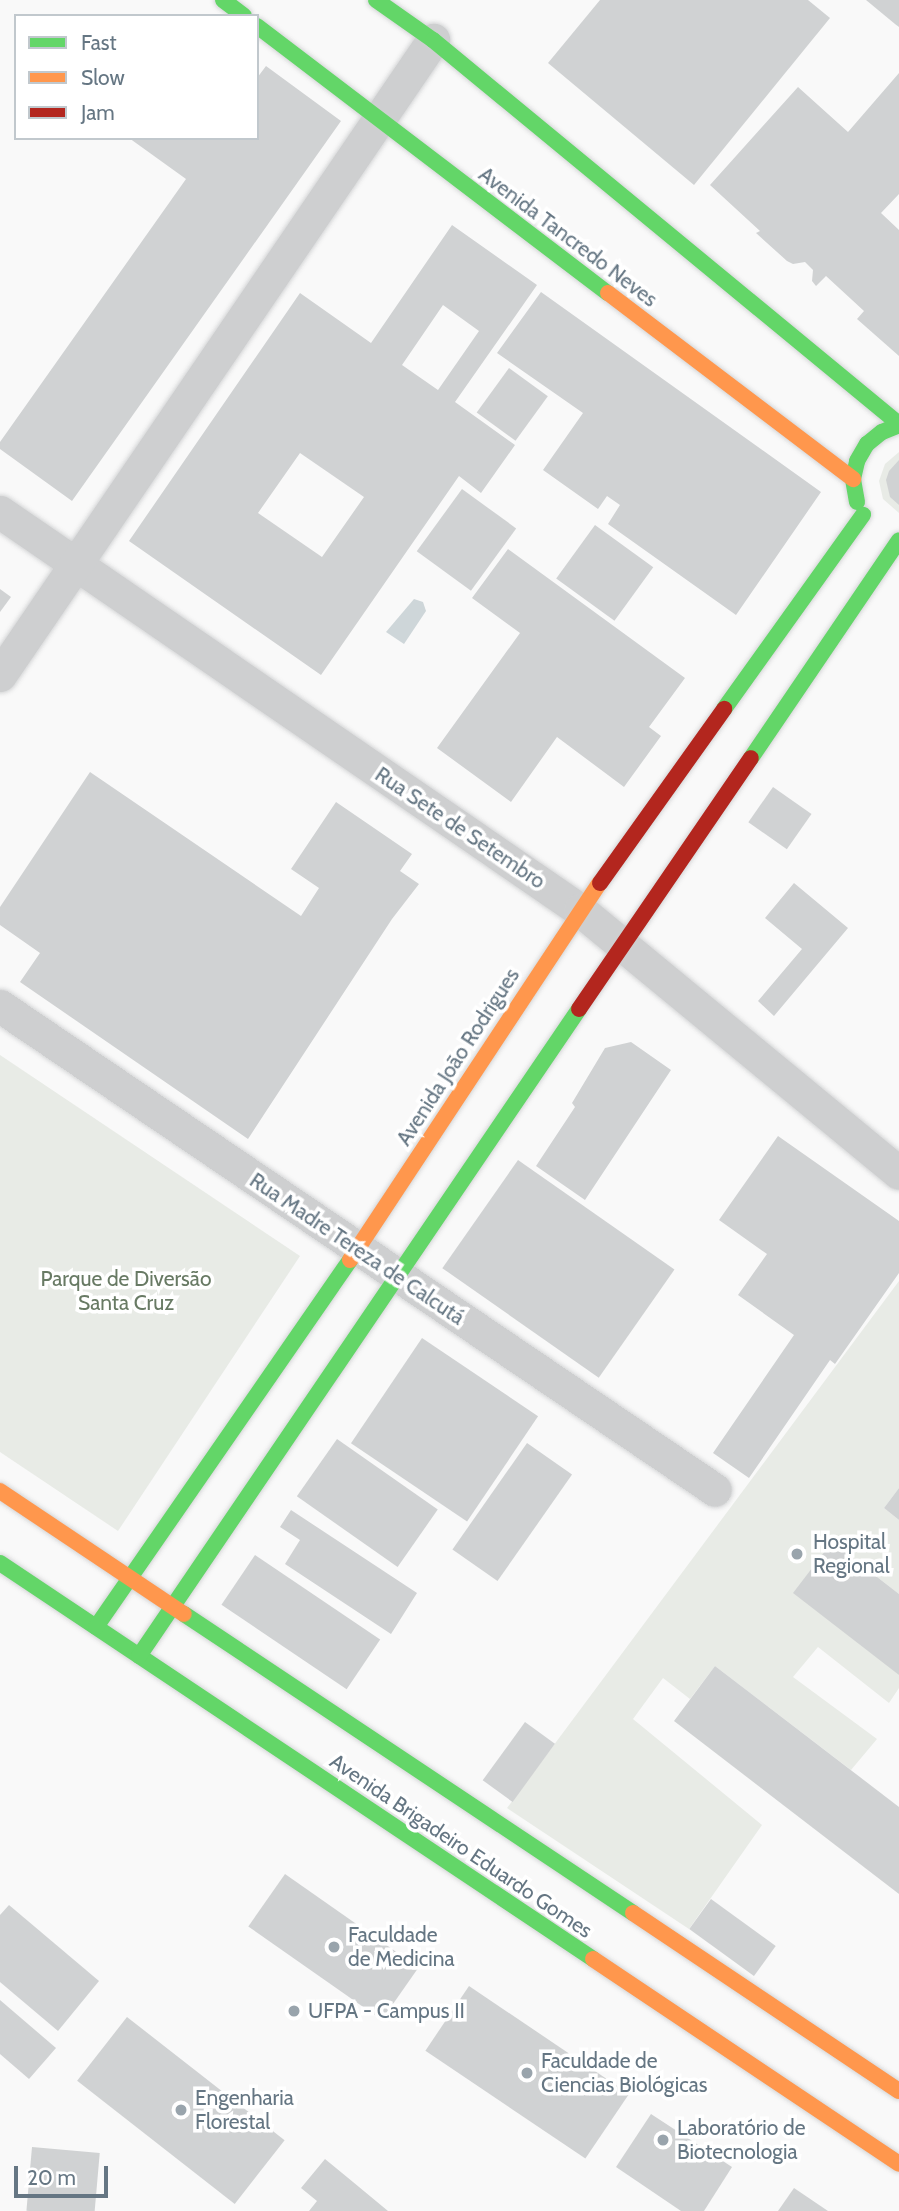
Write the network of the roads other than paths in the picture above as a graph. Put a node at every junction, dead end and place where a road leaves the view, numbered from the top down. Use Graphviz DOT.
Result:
graph roads {
  1 [pos="223,0"];
  2 [pos="376,0"];
  3 [pos="241,14"];
  4 [pos="259,28"];
  5 [pos="433,40"];
  6 [pos="377,119"];
  7 [pos="899,424"];
  8 [pos="853,480"];
  9 [pos="0,512"];
  10 [pos="863,515"];
  11 [pos="899,540"];
  12 [pos="75,563"];
  13 [pos="0,675"];
  14 [pos="580,910"];
  15 [pos="622,946"];
  16 [pos="0,1006"];
  17 [pos="899,1173"];
  18 [pos="356,1250"];
  19 [pos="396,1277"];
  20 [pos="715,1490"];
  21 [pos="0,1491"];
  22 [pos="0,1563"];
  23 [pos="130,1578"];
  24 [pos="173,1606"];
  25 [pos="96,1627"];
  26 [pos="139,1656"];
  27 [pos="899,2091"];
  28 [pos="899,2164"];
  1 -- 3 [label="street"];
  2 -- 5 [label="street"];
  4 -- 6 [label="street, Avenida Tancredo Neves"];
  5 -- 6 [label="street"];
  5 -- 7 [label="street"];
  6 -- 8 [label="street, Avenida Tancredo Neves"];
  6 -- 12 [label="street"];
  7 -- 8 [label="street"];
  8 -- 10 [label="street"];
  9 -- 12 [label="street, Rua Sete de Setembro"];
  10 -- 11 [label="street"];
  10 -- 14 [label="street, Avenida João Rodrigues"];
  11 -- 15 [label="street"];
  12 -- 13 [label="street"];
  12 -- 14 [label="street, Rua Sete de Setembro"];
  14 -- 15 [label="street, Rua Sete de Setembro"];
  14 -- 18 [label="street, Avenida João Rodrigues"];
  15 -- 17 [label="street, Rua Sete de Setembro"];
  15 -- 19 [label="street"];
  16 -- 18 [label="street, Rua Madre Tereza de Calcutá"];
  18 -- 19 [label="street, Rua Madre Tereza de Calcutá"];
  18 -- 23 [label="street, Avenida João Rodrigues"];
  19 -- 20 [label="street, Rua Madre Tereza de Calcutá"];
  19 -- 24 [label="street"];
  21 -- 23 [label="street, Avenida Brigadeiro Eduardo Gomes"];
  22 -- 25 [label="street, Avenida Brigadeiro Eduardo Gomes"];
  23 -- 24 [label="street, Avenida Brigadeiro Eduardo Gomes"];
  23 -- 25 [label="street, Avenida João Rodrigues"];
  24 -- 26 [label="street"];
  24 -- 27 [label="street, Avenida Brigadeiro Eduardo Gomes"];
  25 -- 26 [label="street, Avenida Brigadeiro Eduardo Gomes"];
  26 -- 28 [label="street, Avenida Brigadeiro Eduardo Gomes"];
}
